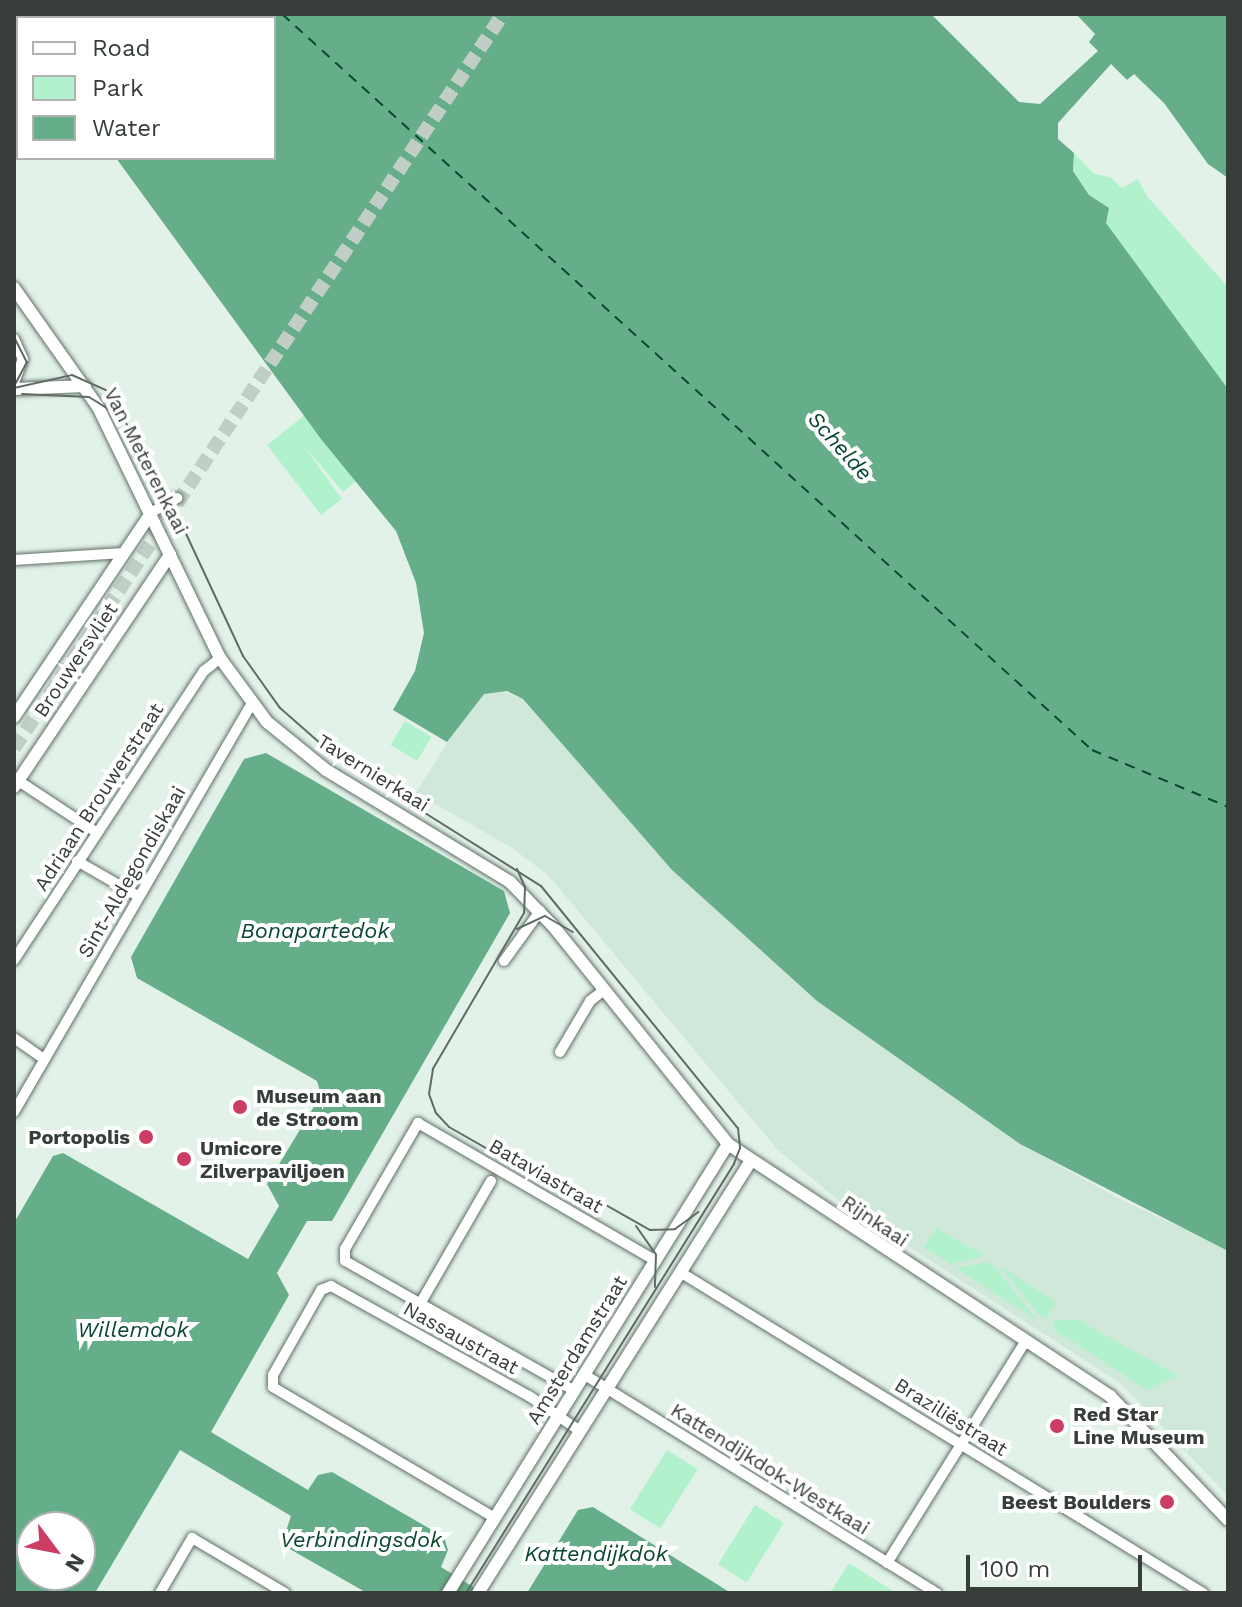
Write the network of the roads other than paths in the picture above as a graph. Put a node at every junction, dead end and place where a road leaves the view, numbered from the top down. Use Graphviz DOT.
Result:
graph roads {
  1 [pos="14,288"];
  2 [pos="14,339"];
  3 [pos="14,382"];
  4 [pos="85,386"];
  5 [pos="14,389"];
  6 [pos="177,498"];
  7 [pos="152,512"];
  8 [pos="124,553"];
  9 [pos="170,555"];
  10 [pos="14,560"];
  11 [pos="220,658"];
  12 [pos="251,704"];
  13 [pos="14,717"];
  14 [pos="16,782"];
  15 [pos="96,832"];
  16 [pos="77,861"];
  17 [pos="138,896"];
  18 [pos="540,911"];
  19 [pos="14,960"];
  20 [pos="504,961"];
  21 [pos="604,990"];
  22 [pos="14,1038"];
  23 [pos="560,1052"];
  24 [pos="44,1059"];
  25 [pos="14,1112"];
  26 [pos="418,1123"];
  27 [pos="728,1144"];
  28 [pos="750,1162"];
  29 [pos="491,1181"];
  30 [pos="656,1261"];
  31 [pos="680,1272"];
  32 [pos="420,1304"];
  33 [pos="1025,1342"];
  34 [pos="585,1375"];
  35 [pos="606,1388"];
  36 [pos="575,1391"];
  37 [pos="559,1417"];
  38 [pos="580,1431"];
  39 [pos="960,1443"];
  40 [pos="495,1518"];
  41 [pos="1228,1520"];
  42 [pos="887,1563"];
  43 [pos="480,1591"];
  44 [pos="160,1593"];
  45 [pos="285,1593"];
  46 [pos="448,1593"];
  47 [pos="937,1593"];
  48 [pos="1203,1593"];
  1 -- 4 [label="street, Van Meterenkaai"];
  2 -- 3 [label="street"];
  4 -- 5 [label="street"];
  4 -- 7 [label="street, Van Meterenkaai"];
  6 -- 7 [label="street"];
  7 -- 8 [label="street, Brouwersvliet"];
  7 -- 9 [label="street, Van Meterenkaai"];
  8 -- 10 [label="street"];
  8 -- 13 [label="street, Brouwersvliet"];
  9 -- 11 [label="street, Tavernierkaai"];
  9 -- 14 [label="street, Brouwersvliet"];
  11 -- 12 [label="street, Tavernierkaai"];
  11 -- 15 [label="street, Adriaan Brouwerstraat"];
  12 -- 17 [label="street, Sint-Aldegondiskaai"];
  12 -- 18 [label="street, Tavernierkaai"];
  14 -- 15 [label="street"];
  15 -- 16 [label="street, Adriaan Brouwerstraat"];
  16 -- 17 [label="street"];
  16 -- 19 [label="street, Adriaan Brouwerstraat"];
  17 -- 24 [label="street, Sint-Aldegondiskaai"];
  18 -- 20 [label="street"];
  18 -- 21 [label="street, Rijnkaai"];
  21 -- 23 [label="street"];
  21 -- 27 [label="street, Rijnkaai"];
  22 -- 24 [label="street"];
  24 -- 25 [label="street, Sint-Aldegondiskaai"];
  26 -- 30 [label="street, Bataviastraat"];
  26 -- 32 [label="street, Nassaustraat"];
  27 -- 28 [label="street, Rijnkaai"];
  27 -- 30 [label="street, Amsterdamstraat"];
  28 -- 31 [label="street"];
  28 -- 33 [label="street, Rijnkaai"];
  29 -- 32 [label="street, Nassaustraat"];
  30 -- 34 [label="street, Amsterdamstraat"];
  31 -- 35 [label="street"];
  31 -- 39 [label="street, Braziliëstraat"];
  32 -- 36 [label="street, Nassaustraat"];
  33 -- 39 [label="street"];
  33 -- 41 [label="street, Rijnkaai"];
  34 -- 35 [label="street, Kattendijkdok-Westkaai"];
  34 -- 36 [label="street, Amsterdamstraat"];
  35 -- 38 [label="street"];
  35 -- 42 [label="street, Kattendijkdok-Westkaai"];
  36 -- 37 [label="street, Amsterdamstraat"];
  37 -- 38 [label="street, Nassaustraat"];
  37 -- 40 [label="street, Amsterdamstraat"];
  37 -- 40 [label="street, Nassaustraat"];
  38 -- 43 [label="street"];
  39 -- 42 [label="street"];
  39 -- 48 [label="street, Braziliëstraat"];
  40 -- 46 [label="street, Amsterdamstraat"];
  42 -- 47 [label="street, Kattendijkdok-Westkaai"];
  44 -- 45 [label="street"];
}
